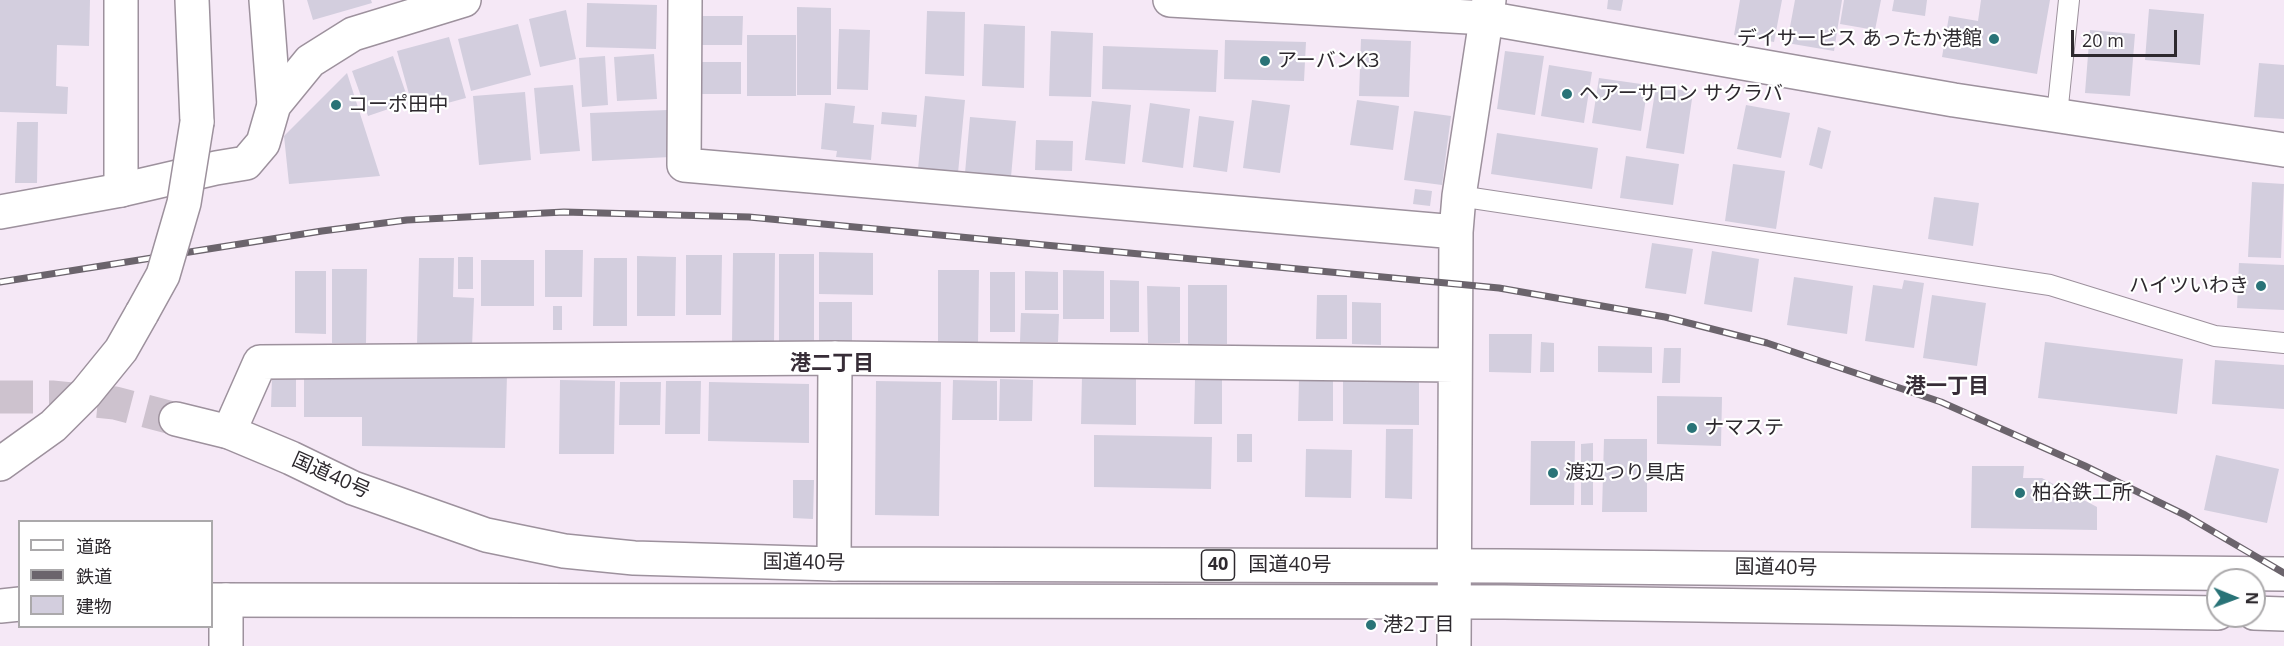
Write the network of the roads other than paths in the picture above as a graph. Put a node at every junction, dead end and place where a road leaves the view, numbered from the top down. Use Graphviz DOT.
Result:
graph roads {
  1 [pos="121,0"];
  2 [pos="192,0"];
  3 [pos="266,0"];
  4 [pos="464,0"];
  5 [pos="685,0"];
  6 [pos="1170,0"];
  7 [pos="2069,0"];
  8 [pos="1487,9"];
  9 [pos="274,105"];
  10 [pos="2057,115"];
  11 [pos="2284,150"];
  12 [pos="121,190"];
  13 [pos="1459,196"];
  14 [pos="0,212"];
  15 [pos="1456,232"];
  16 [pos="2284,343"];
  17 [pos="835,358"];
  18 [pos="1455,365"];
  19 [pos="176,419"];
  20 [pos="229,432"];
  21 [pos="0,464"];
  22 [pos="834,564"];
  23 [pos="1456,566"];
  24 [pos="2284,574"];
  25 [pos="219,600"];
  26 [pos="1455,603"];
  27 [pos="18,604"];
  28 [pos="0,606"];
  29 [pos="2206,613"];
  30 [pos="2266,614"];
  31 [pos="2284,614"];
  32 [pos="226,646"];
  33 [pos="1454,646"];
  1 -- 12 [label="main road"];
  2 -- 21 [label="main road, bridge"];
  3 -- 9 [label="main road"];
  4 -- 9 [label="main road"];
  5 -- 15 [label="main road"];
  6 -- 8 [label="main road"];
  7 -- 10 [label="lane"];
  8 -- 10 [label="main road"];
  8 -- 13 [label="main road"];
  9 -- 12 [label="main road"];
  10 -- 11 [label="main road"];
  12 -- 14 [label="main road"];
  13 -- 15 [label="main road"];
  13 -- 16 [label="lane"];
  15 -- 18 [label="main road"];
  17 -- 18 [label="main road"];
  17 -- 20 [label="main road"];
  17 -- 22 [label="main road"];
  18 -- 23 [label="main road"];
  19 -- 20 [label="main road, 国道40号 / 40"];
  20 -- 22 [label="main road, 国道40号 / 40"];
  22 -- 23 [label="main road, 国道40号 / 40"];
  23 -- 24 [label="main road, 国道40号 / 40"];
  23 -- 26 [label="main road"];
  25 -- 26 [label="main road, 国道40号 / 40"];
  25 -- 32 [label="main road"];
  26 -- 29 [label="main road, 国道40号 / 40"];
  26 -- 33 [label="main road"];
  27 -- 28 [label="main road"];
  30 -- 31 [label="main road"];
}
